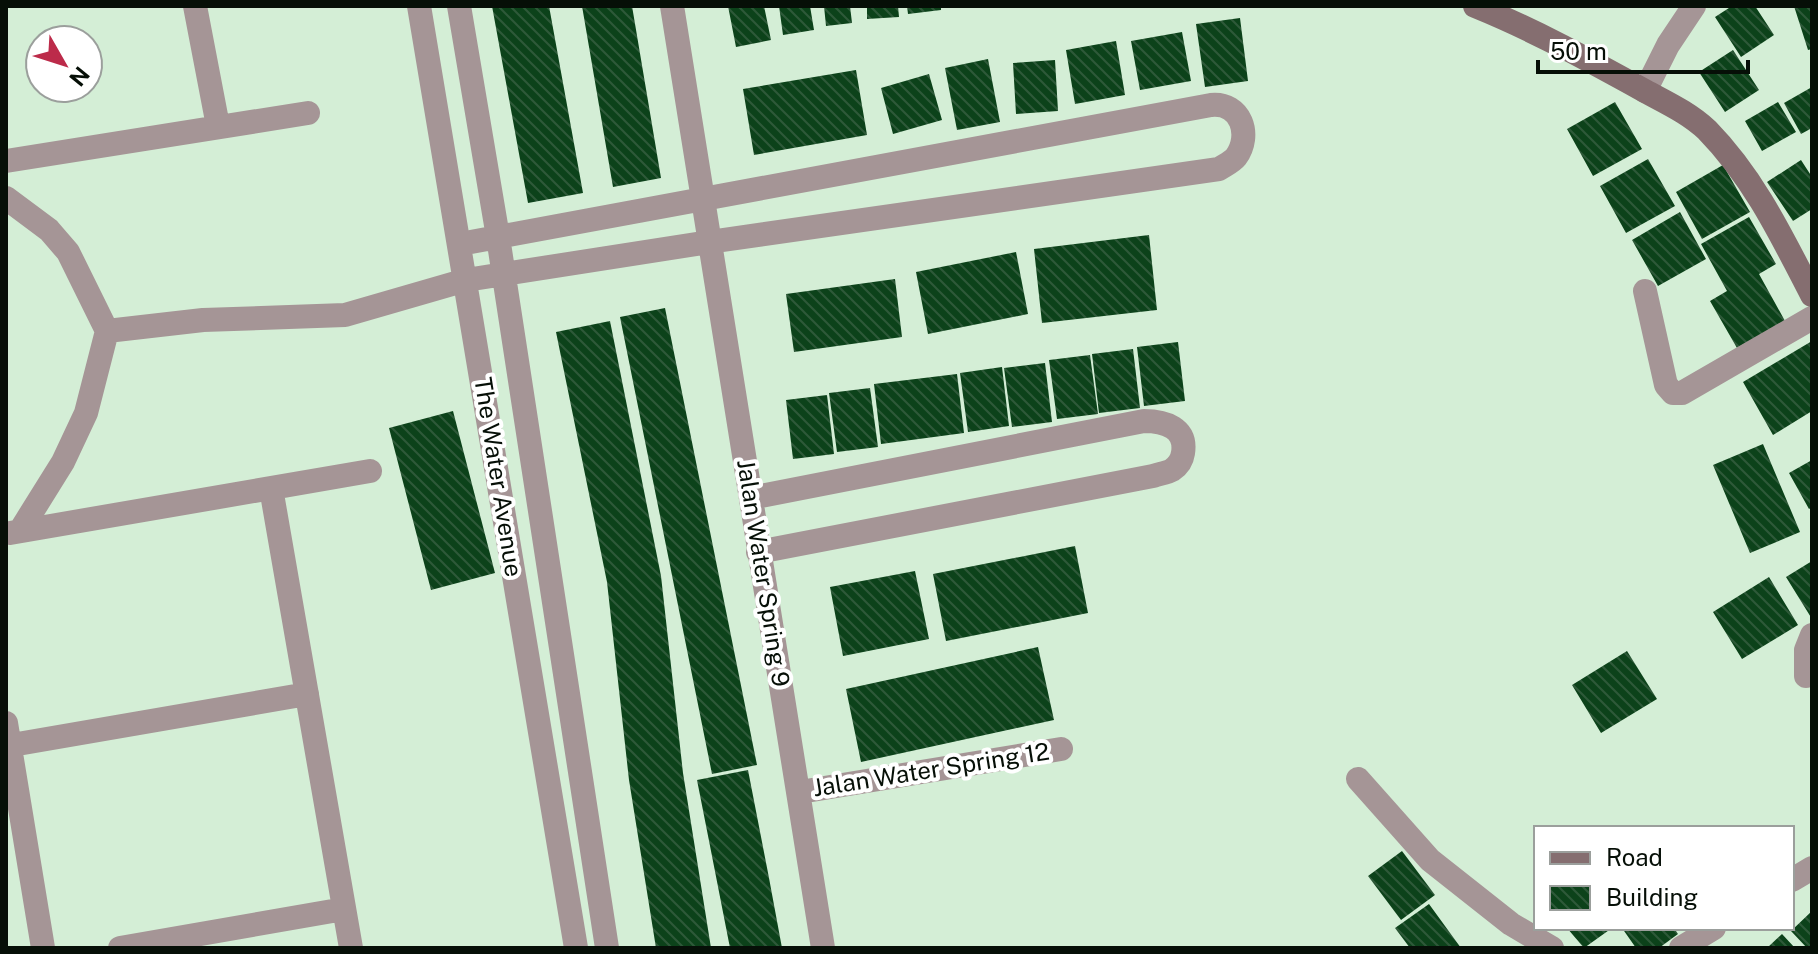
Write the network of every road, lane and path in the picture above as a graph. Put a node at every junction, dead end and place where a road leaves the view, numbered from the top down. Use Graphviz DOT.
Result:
graph roads {
  1 [pos="195,6"];
  2 [pos="419,6"];
  3 [pos="459,6"];
  4 [pos="672,6"];
  5 [pos="1475,6"];
  6 [pos="1694,6"];
  7 [pos="1645,91"];
  8 [pos="308,113"];
  9 [pos="218,126"];
  10 [pos="6,161"];
  11 [pos="703,197"];
  12 [pos="6,198"];
  13 [pos="498,237"];
  14 [pos="709,242"];
  15 [pos="460,244"];
  16 [pos="503,275"];
  17 [pos="466,280"];
  18 [pos="1645,291"];
  19 [pos="1812,295"];
  20 [pos="1812,318"];
  21 [pos="107,331"];
  22 [pos="370,471"];
  23 [pos="271,488"];
  24 [pos="751,498"];
  25 [pos="13,533"];
  26 [pos="758,552"];
  27 [pos="1812,635"];
  28 [pos="1806,676"];
  29 [pos="307,694"];
  30 [pos="7,738"];
  31 [pos="1061,749"];
  32 [pos="1358,779"];
  33 [pos="800,792"];
  34 [pos="1812,868"];
  35 [pos="1794,879"];
  36 [pos="344,909"];
  37 [pos="1711,930"];
  38 [pos="43,948"];
  39 [pos="120,948"];
  40 [pos="351,948"];
  41 [pos="576,948"];
  42 [pos="607,948"];
  43 [pos="823,948"];
  44 [pos="1552,948"];
  45 [pos="1681,948"];
  1 -- 9 [label="street"];
  2 -- 15 [label="street, The Water Avenue"];
  3 -- 13 [label="street, The Water Avenue"];
  4 -- 11 [label="street, Jalan Water Spring 9"];
  5 -- 7 [label="street"];
  6 -- 7 [label="street"];
  7 -- 19 [label="street"];
  8 -- 9 [label="street"];
  9 -- 10 [label="street"];
  11 -- 13 [label="street"];
  11 -- 14 [label="street, Jalan Water Spring 9"];
  11 -- 14 [label="street"];
  12 -- 21 [label="street"];
  13 -- 15 [label="street"];
  13 -- 16 [label="street, The Water Avenue"];
  14 -- 16 [label="street"];
  14 -- 24 [label="street, Jalan Water Spring 9"];
  15 -- 17 [label="street, The Water Avenue"];
  16 -- 17 [label="street"];
  16 -- 42 [label="street, The Water Avenue"];
  17 -- 21 [label="street"];
  17 -- 41 [label="street, The Water Avenue"];
  18 -- 20 [label="street"];
  21 -- 25 [label="street"];
  22 -- 23 [label="street"];
  23 -- 25 [label="street"];
  23 -- 29 [label="street"];
  24 -- 26 [label="street, Jalan Water Spring 9"];
  24 -- 26 [label="street"];
  26 -- 33 [label="street, Jalan Water Spring 9"];
  27 -- 28 [label="street"];
  29 -- 30 [label="street"];
  29 -- 36 [label="street"];
  30 -- 38 [label="street"];
  31 -- 33 [label="street, Jalan Water Spring 12"];
  32 -- 44 [label="street"];
  33 -- 43 [label="street, Jalan Water Spring 9"];
  34 -- 35 [label="street"];
  36 -- 39 [label="street"];
  36 -- 40 [label="street"];
  37 -- 45 [label="street"];
}
